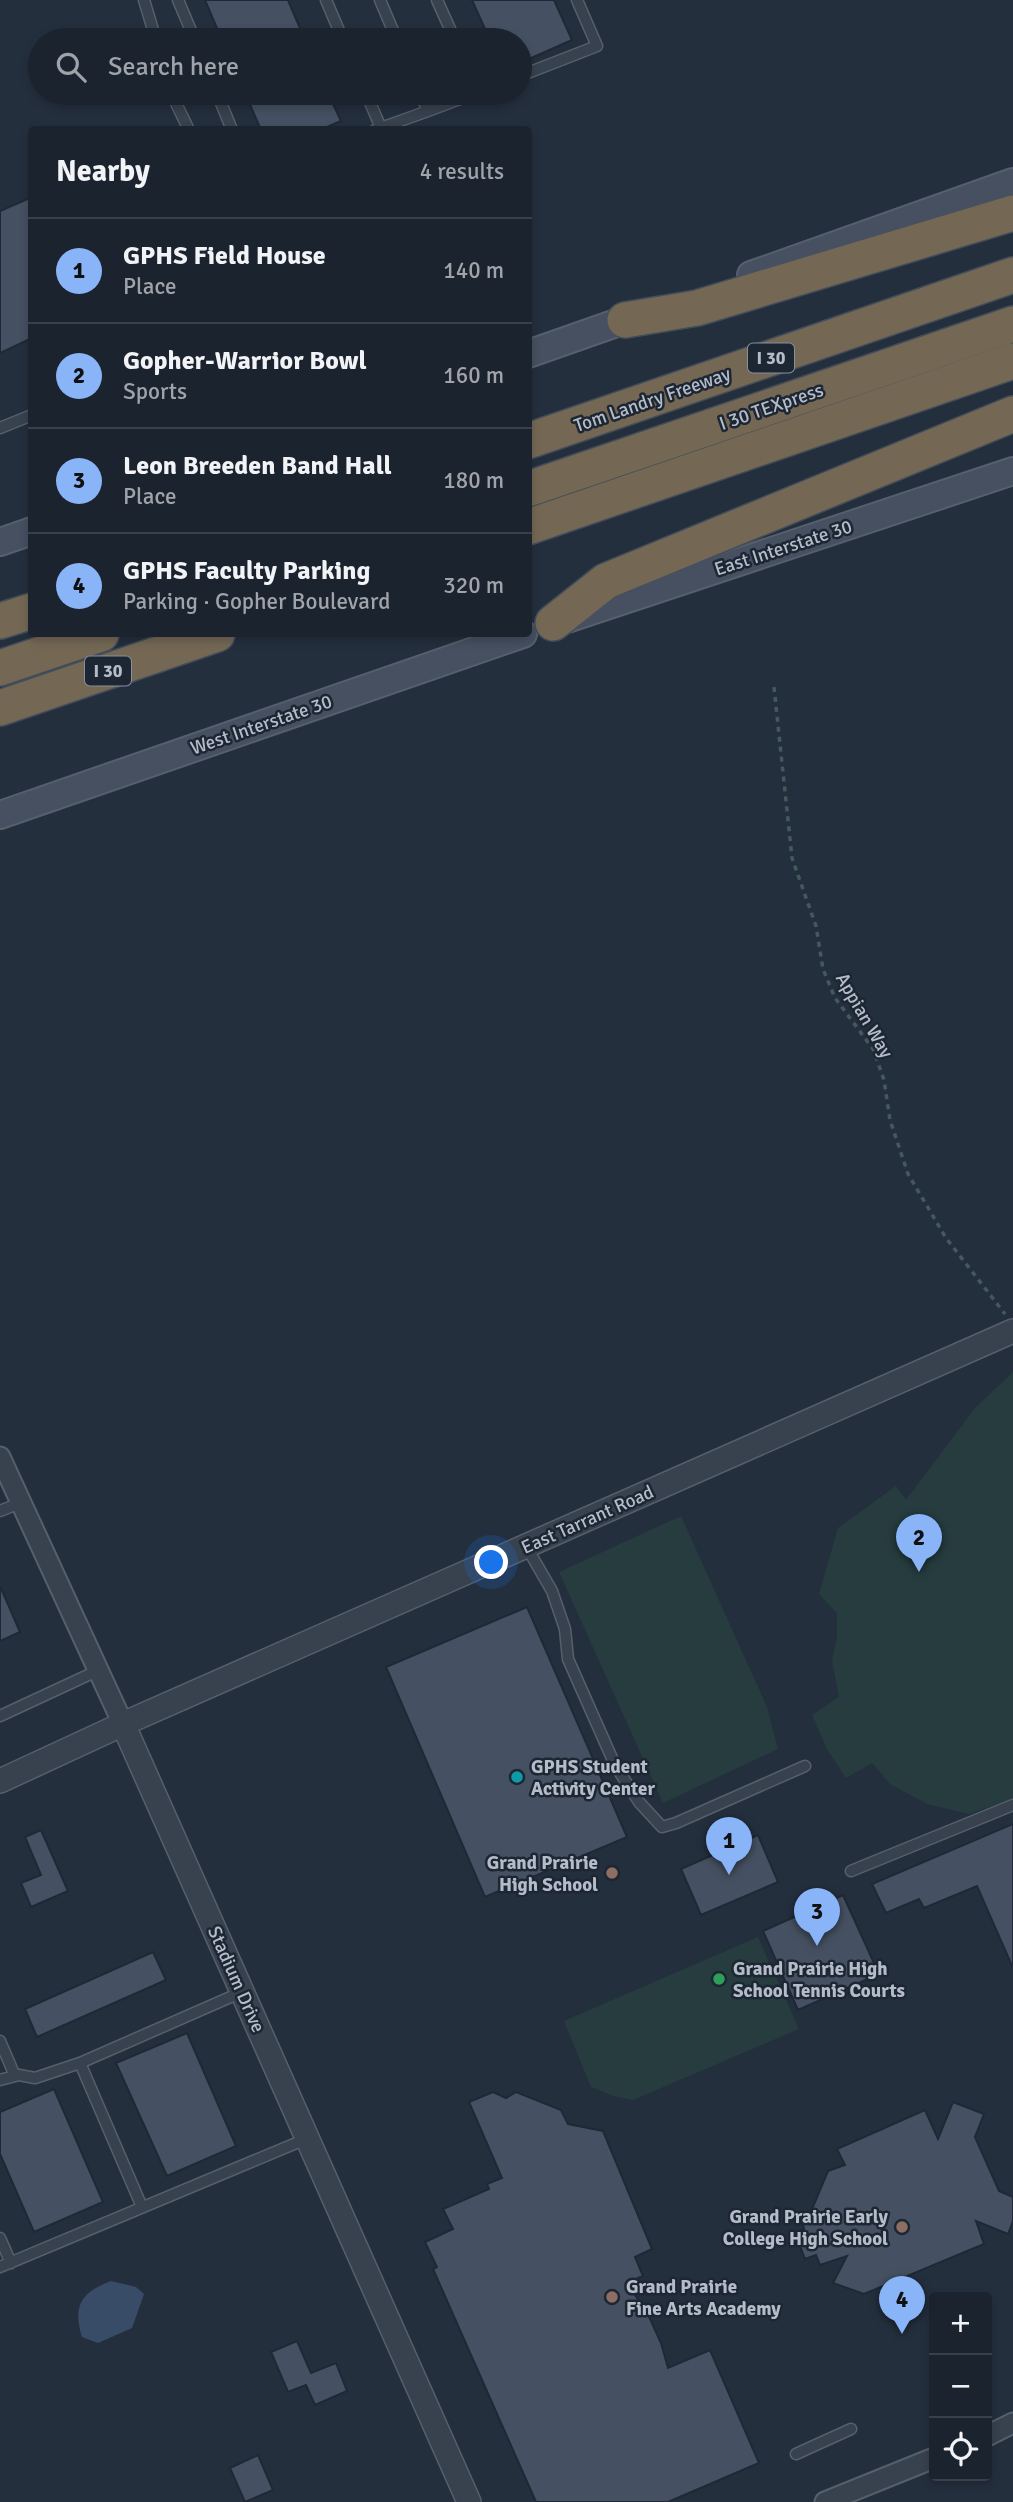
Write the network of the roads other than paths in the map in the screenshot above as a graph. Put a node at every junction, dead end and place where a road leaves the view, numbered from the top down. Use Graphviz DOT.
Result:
graph roads {
  1 [pos="144,0"];
  2 [pos="178,0"];
  3 [pos="326,0"];
  4 [pos="380,0"];
  5 [pos="437,0"];
  6 [pos="577,0"];
  7 [pos="152,28"];
  8 [pos="190,28"];
  9 [pos="339,28"];
  10 [pos="392,28"];
  11 [pos="449,28"];
  12 [pos="532,71"];
  13 [pos="177,105"];
  14 [pos="222,105"];
  15 [pos="370,105"];
  16 [pos="425,105"];
  17 [pos="444,105"];
  18 [pos="428,111"];
  19 [pos="187,126"];
  20 [pos="230,126"];
  21 [pos="377,126"];
  22 [pos="386,126"];
  23 [pos="1013,182"];
  24 [pos="1013,213"];
  25 [pos="1013,275"];
  26 [pos="625,320"];
  27 [pos="1013,324"];
  28 [pos="532,354"];
  29 [pos="1013,361"];
  30 [pos="1013,414"];
  31 [pos="28,417"];
  32 [pos="0,428"];
  33 [pos="532,440"];
  34 [pos="1013,471"];
  35 [pos="532,488"];
  36 [pos="532,526"];
  37 [pos="28,532"];
  38 [pos="0,542"];
  39 [pos="28,612"];
  40 [pos="0,621"];
  41 [pos="535,629"];
  42 [pos="92,637"];
  43 [pos="208,637"];
  44 [pos="512,637"];
  45 [pos="0,668"];
  46 [pos="0,708"];
  47 [pos="0,815"];
  48 [pos="1009,1322"];
  49 [pos="0,1457"];
  50 [pos="20,1503"];
  51 [pos="0,1511"];
  52 [pos="525,1546"];
  53 [pos="99,1671"];
  54 [pos="0,1716"];
  55 [pos="123,1724"];
  56 [pos="805,1766"];
  57 [pos="0,1781"];
  58 [pos="1013,1805"];
  59 [pos="851,1871"];
  60 [pos="242,1992"];
  61 [pos="0,2041"];
  62 [pos="80,2063"];
  63 [pos="15,2076"];
  64 [pos="0,2080"];
  65 [pos="308,2138"];
  66 [pos="142,2207"];
  67 [pos="0,2238"];
  68 [pos="10,2263"];
  69 [pos="0,2267"];
  70 [pos="1013,2423"];
  71 [pos="851,2429"];
  72 [pos="992,2434"];
  73 [pos="796,2454"];
  74 [pos="929,2460"];
  75 [pos="469,2502"];
  76 [pos="825,2502"];
  1 -- 7 [label="lane"];
  2 -- 8 [label="lane"];
  3 -- 9 [label="lane"];
  4 -- 10 [label="lane"];
  5 -- 11 [label="lane"];
  6 -- 12 [label="lane"];
  13 -- 19 [label="lane"];
  14 -- 20 [label="lane"];
  15 -- 21 [label="lane"];
  16 -- 18 [label="lane"];
  17 -- 18 [label="lane"];
  18 -- 22 [label="lane"];
  23 -- 26 [label="main road"];
  24 -- 26 [label="highway"];
  25 -- 33 [label="highway, Tom Landry Freeway / I 30"];
  26 -- 28 [label="main road"];
  27 -- 35 [label="highway, I 30 TEXpress"];
  29 -- 36 [label="highway"];
  30 -- 41 [label="highway"];
  31 -- 32 [label="lane"];
  34 -- 41 [label="main road, East Interstate 30"];
  37 -- 38 [label="main road"];
  39 -- 40 [label="highway"];
  42 -- 45 [label="highway"];
  43 -- 46 [label="highway, I 30"];
  44 -- 47 [label="main road, West Interstate 30"];
  48 -- 52 [label="street, East Tarrant Road"];
  49 -- 50 [label="street, Stadium Drive"];
  50 -- 51 [label="lane"];
  50 -- 53 [label="street, Stadium Drive"];
  52 -- 55 [label="street, East Tarrant Road"];
  52 -- 56 [label="lane"];
  53 -- 54 [label="lane"];
  53 -- 55 [label="street, Stadium Drive"];
  55 -- 57 [label="street, East Tarrant Road"];
  55 -- 60 [label="street, Stadium Drive"];
  58 -- 59 [label="lane"];
  60 -- 62 [label="lane"];
  60 -- 65 [label="street, Stadium Drive"];
  61 -- 63 [label="lane"];
  62 -- 63 [label="lane"];
  62 -- 66 [label="lane"];
  63 -- 64 [label="lane"];
  65 -- 66 [label="lane"];
  65 -- 75 [label="street, Stadium Drive"];
  66 -- 68 [label="lane"];
  67 -- 68 [label="lane"];
  68 -- 69 [label="lane"];
  70 -- 72 [label="street"];
  71 -- 73 [label="lane"];
  74 -- 76 [label="street"];
}
